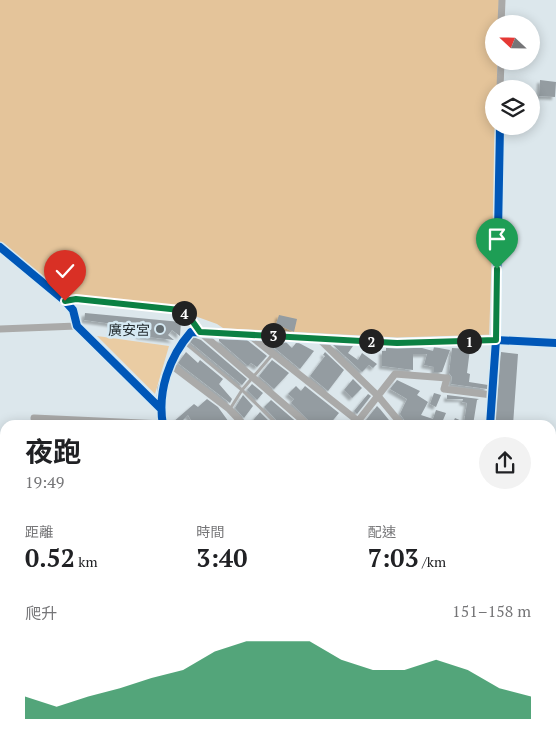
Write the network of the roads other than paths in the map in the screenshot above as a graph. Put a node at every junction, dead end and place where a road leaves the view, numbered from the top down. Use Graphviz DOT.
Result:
graph roads {
  1 [pos="502,0"];
  2 [pos="502,15"];
  3 [pos="500,135"];
  4 [pos="0,247"];
  5 [pos="65,301"];
  6 [pos="77,326"];
  7 [pos="0,329"];
  8 [pos="200,332"];
  9 [pos="248,334"];
  10 [pos="318,338"];
  11 [pos="496,340"];
  12 [pos="183,341"];
  13 [pos="556,343"];
  14 [pos="273,353"];
  15 [pos="171,365"];
  16 [pos="253,376"];
  17 [pos="242,390"];
  18 [pos="492,395"];
  19 [pos="378,396"];
  20 [pos="160,408"];
  21 [pos="229,409"];
  22 [pos="34,418"];
  23 [pos="50,420"];
  24 [pos="162,420"];
  25 [pos="239,420"];
  26 [pos="273,420"];
  27 [pos="302,420"];
  28 [pos="354,420"];
  29 [pos="362,420"];
  30 [pos="398,420"];
  31 [pos="490,420"];
  1 -- 2 [label="street"];
  3 -- 11 [label="street"];
  4 -- 5 [label="street"];
  5 -- 6 [label="street"];
  5 -- 8 [label="street"];
  6 -- 7 [label="street"];
  6 -- 20 [label="street"];
  8 -- 9 [label="street"];
  8 -- 12 [label="street"];
  8 -- 16 [label="street"];
  9 -- 10 [label="street"];
  9 -- 14 [label="street"];
  10 -- 11 [label="street"];
  10 -- 19 [label="street"];
  11 -- 13 [label="street"];
  11 -- 18 [label="street"];
  12 -- 15 [label="street"];
  12 -- 17 [label="lane"];
  14 -- 16 [label="lane"];
  14 -- 28 [label="street"];
  15 -- 20 [label="street"];
  15 -- 21 [label="street"];
  16 -- 17 [label="lane"];
  16 -- 27 [label="street"];
  17 -- 21 [label="lane"];
  17 -- 26 [label="lane"];
  18 -- 19 [label="street"];
  18 -- 31 [label="street"];
  19 -- 29 [label="street"];
  19 -- 30 [label="street"];
  20 -- 24 [label="street"];
  21 -- 25 [label="street"];
  22 -- 23 [label="street"];
}
